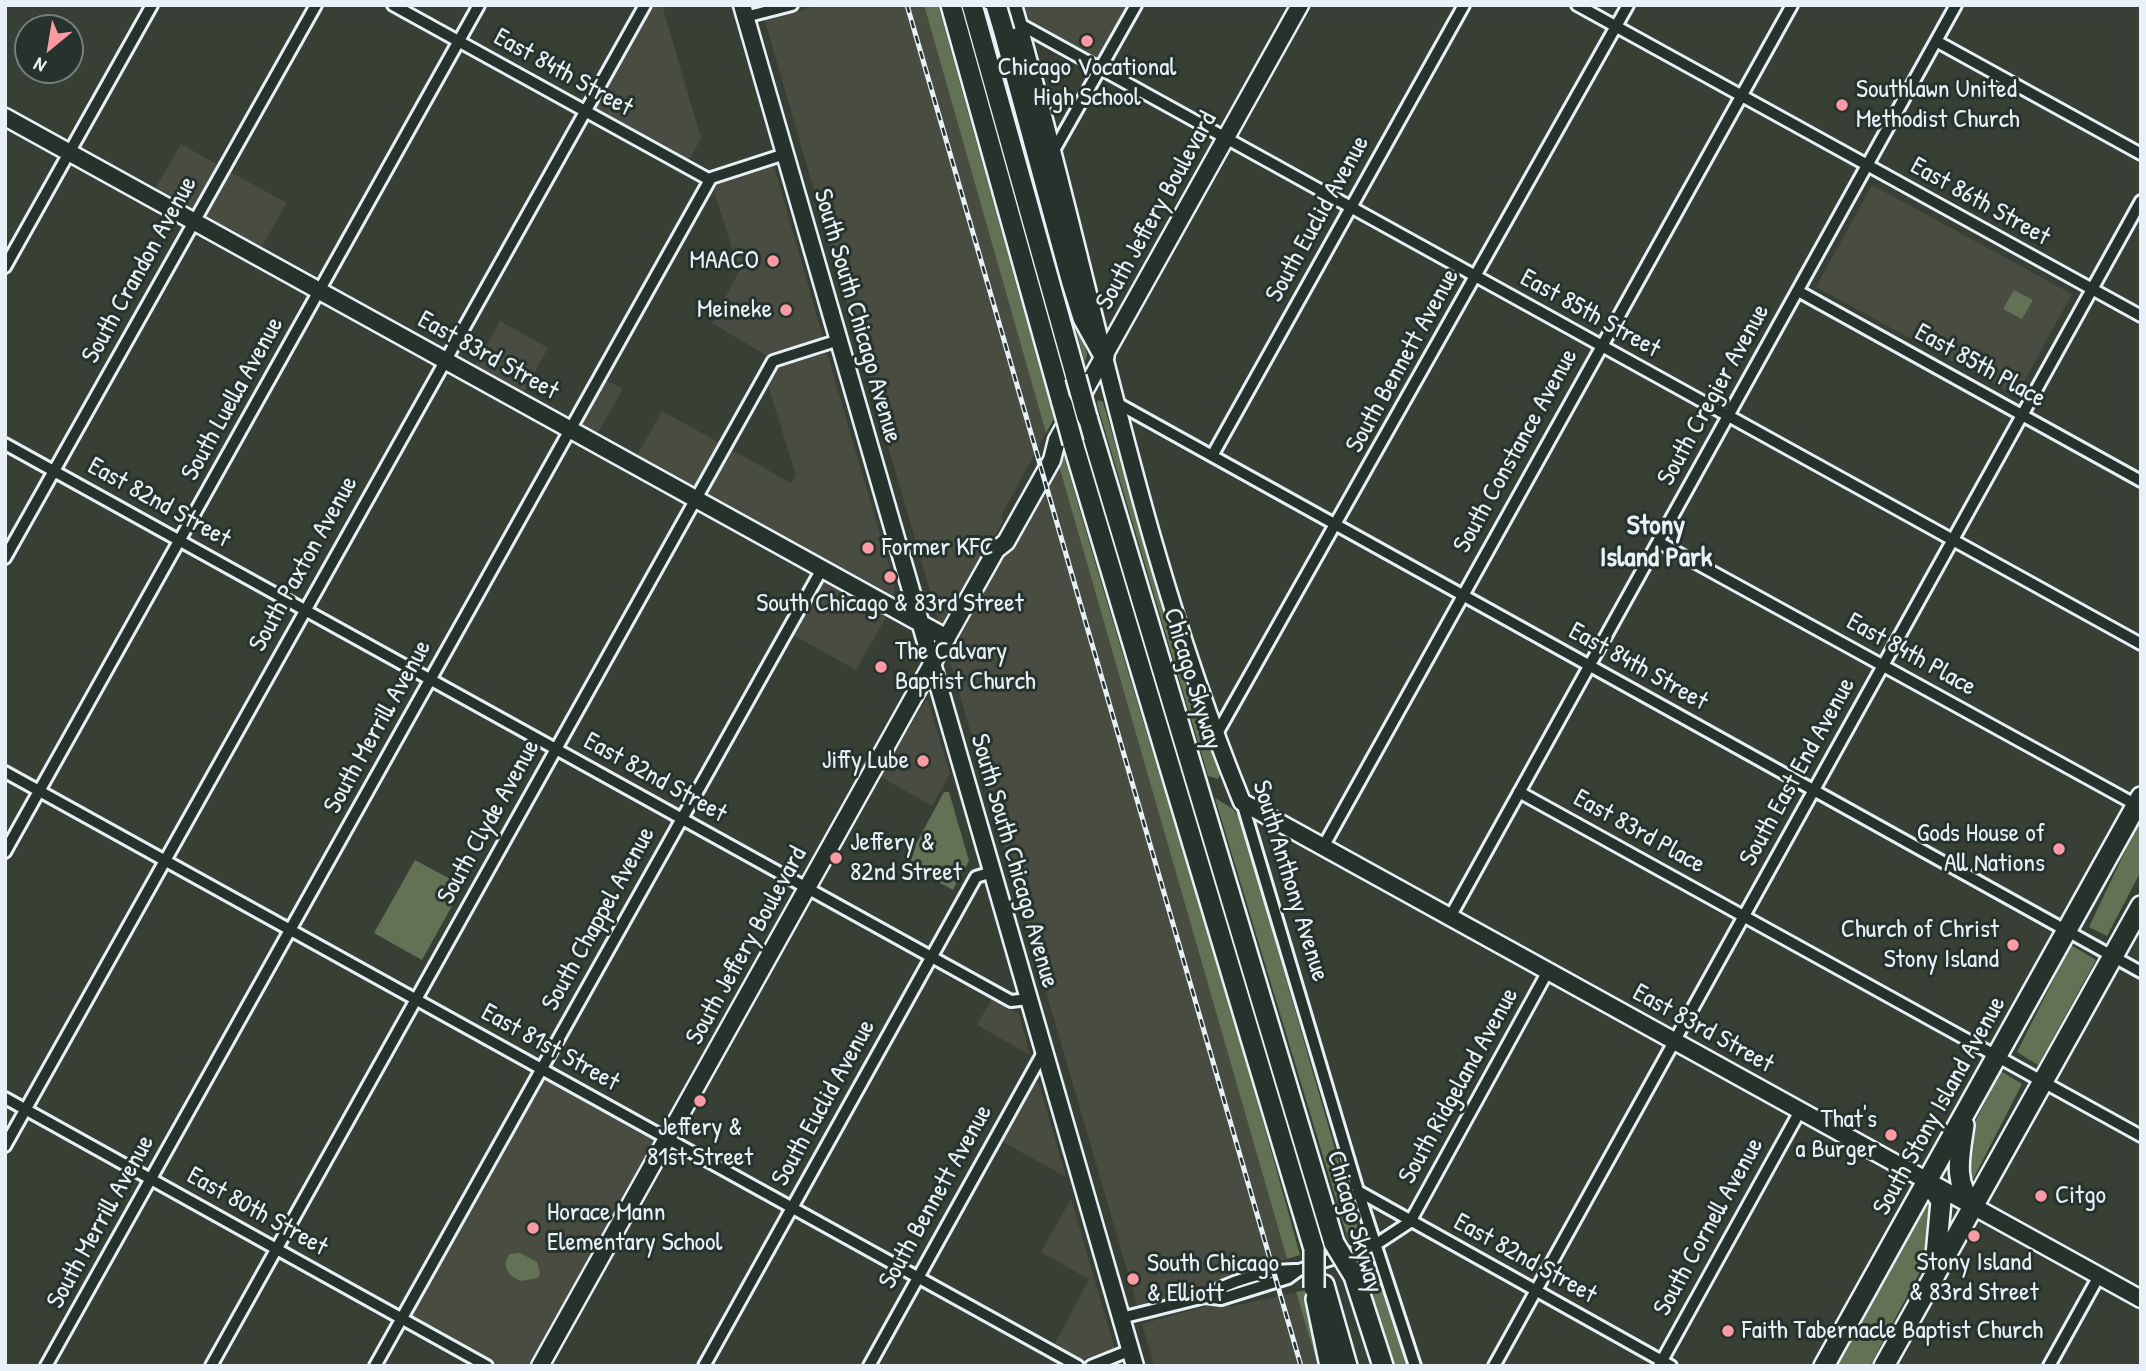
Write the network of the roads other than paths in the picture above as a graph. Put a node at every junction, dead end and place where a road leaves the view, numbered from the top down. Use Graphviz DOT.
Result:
graph roads {
  1 [pos="152,5"];
  2 [pos="316,5"];
  3 [pos="393,5"];
  4 [pos="479,5"];
  5 [pos="645,5"];
  6 [pos="792,5"];
  7 [pos="951,5"];
  8 [pos="994,5"];
  9 [pos="1013,5"];
  10 [pos="1136,5"];
  11 [pos="1300,5"];
  12 [pos="1464,5"];
  13 [pos="1577,5"];
  14 [pos="1628,5"];
  15 [pos="1793,5"];
  16 [pos="1956,5"];
  17 [pos="974,9"];
  18 [pos="744,11"];
  19 [pos="1011,27"];
  20 [pos="1616,27"];
  21 [pos="1936,41"];
  22 [pos="459,42"];
  23 [pos="1101,69"];
  24 [pos="1741,97"];
  25 [pos="585,111"];
  26 [pos="5,117"];
  27 [pos="1225,139"];
  28 [pos="1053,152"];
  29 [pos="69,153"];
  30 [pos="785,153"];
  31 [pos="2141,154"];
  32 [pos="1867,165"];
  33 [pos="710,180"];
  34 [pos="2141,201"];
  35 [pos="1350,207"];
  36 [pos="194,221"];
  37 [pos="5,267"];
  38 [pos="1476,277"];
  39 [pos="2092,289"];
  40 [pos="319,291"];
  41 [pos="1798,291"];
  42 [pos="2141,316"];
  43 [pos="839,340"];
  44 [pos="1601,346"];
  45 [pos="1104,356"];
  46 [pos="444,360"];
  47 [pos="1113,402"];
  48 [pos="2022,415"];
  49 [pos="1728,416"];
  50 [pos="570,430"];
  51 [pos="1065,441"];
  52 [pos="5,444"];
  53 [pos="1212,456"];
  54 [pos="54,471"];
  55 [pos="2141,481"];
  56 [pos="696,499"];
  57 [pos="1337,526"];
  58 [pos="180,540"];
  59 [pos="1953,540"];
  60 [pos="1658,541"];
  61 [pos="5,558"];
  62 [pos="822,569"];
  63 [pos="1461,595"];
  64 [pos="305,610"];
  65 [pos="920,623"];
  66 [pos="947,638"];
  67 [pos="2141,644"];
  68 [pos="932,663"];
  69 [pos="1590,666"];
  70 [pos="1883,666"];
  71 [pos="430,679"];
  72 [pos="1215,737"];
  73 [pos="556,749"];
  74 [pos="5,772"];
  75 [pos="40,791"];
  76 [pos="1813,791"];
  77 [pos="1520,792"];
  78 [pos="1242,802"];
  79 [pos="2139,803"];
  80 [pos="682,819"];
  81 [pos="1322,847"];
  82 [pos="5,852"];
  83 [pos="165,861"];
  84 [pos="992,872"];
  85 [pos="807,888"];
  86 [pos="2141,906"];
  87 [pos="1744,916"];
  88 [pos="1450,917"];
  89 [pos="290,930"];
  90 [pos="2067,931"];
  91 [pos="2113,956"];
  92 [pos="932,957"];
  93 [pos="1548,971"];
  94 [pos="2141,972"];
  95 [pos="1028,999"];
  96 [pos="416,1000"];
  97 [pos="1675,1041"];
  98 [pos="1044,1051"];
  99 [pos="1997,1056"];
  100 [pos="541,1069"];
  101 [pos="2044,1082"];
  102 [pos="5,1098"];
  103 [pos="26,1109"];
  104 [pos="1800,1111"];
  105 [pos="1966,1113"];
  106 [pos="2141,1136"];
  107 [pos="667,1139"];
  108 [pos="5,1146"];
  109 [pos="151,1179"];
  110 [pos="1928,1182"];
  111 [pos="1358,1191"];
  112 [pos="1974,1207"];
  113 [pos="792,1208"];
  114 [pos="1410,1222"];
  115 [pos="1375,1245"];
  116 [pos="277,1249"];
  117 [pos="2099,1276"];
  118 [pos="918,1277"];
  119 [pos="1349,1277"];
  120 [pos="1932,1281"];
  121 [pos="1319,1286"];
  122 [pos="1537,1292"];
  123 [pos="2141,1299"];
  124 [pos="401,1318"];
  125 [pos="1121,1318"];
  126 [pos="1133,1358"];
  127 [pos="1664,1364"];
  128 [pos="1076,1365"];
  129 [pos="46,1366"];
  130 [pos="211,1366"];
  131 [pos="375,1366"];
  132 [pos="487,1366"];
  133 [pos="540,1366"];
  134 [pos="704,1366"];
  135 [pos="869,1366"];
  136 [pos="1091,1366"];
  137 [pos="1330,1366"];
  138 [pos="1347,1366"];
  139 [pos="1369,1366"];
  140 [pos="1383,1366"];
  141 [pos="1415,1366"];
  142 [pos="1494,1366"];
  143 [pos="1824,1366"];
  144 [pos="1884,1366"];
  145 [pos="2049,1366"];
  1 -- 29 [label="street"];
  2 -- 36 [label="street, South Crandon Avenue"];
  3 -- 22 [label="street, East 84th Street"];
  4 -- 22 [label="street, South Luella Avenue"];
  5 -- 25 [label="street, South Paxton Avenue"];
  6 -- 18 [label="street"];
  7 -- 51 [label="highway, Chicago Skyway, bridge"];
  8 -- 19 [label="highway, bridge"];
  9 -- 19 [label="main road, South Anthony Avenue"];
  10 -- 23 [label="street"];
  11 -- 27 [label="main road, South Jeffery Boulevard"];
  12 -- 35 [label="street, South Euclid Avenue"];
  13 -- 20 [label="street, East 86th Street"];
  14 -- 20 [label="street, South Bennett Avenue"];
  15 -- 24 [label="street, South Constance Avenue"];
  16 -- 21 [label="street, South Cregier Avenue"];
  17 -- 19 [label="street, East 85th Street"];
  17 -- 119 [label="highway, Chicago Skyway, bridge"];
  18 -- 30 [label="main road, South South Chicago Avenue"];
  19 -- 23 [label="street, East 85th Street"];
  19 -- 28 [label="main road, South Anthony Avenue"];
  19 -- 45 [label="highway"];
  20 -- 24 [label="street, East 86th Street"];
  20 -- 38 [label="street, South Bennett Avenue"];
  21 -- 31 [label="street"];
  21 -- 32 [label="street, South Cregier Avenue"];
  22 -- 25 [label="street, East 84th Street"];
  22 -- 40 [label="street, South Luella Avenue"];
  23 -- 27 [label="street, East 85th Street"];
  23 -- 28 [label="street"];
  24 -- 32 [label="street, East 86th Street"];
  24 -- 44 [label="street, South Constance Avenue"];
  25 -- 33 [label="street, East 84th Street"];
  25 -- 46 [label="street, South Paxton Avenue"];
  26 -- 29 [label="main road, East 83rd Street"];
  27 -- 35 [label="street, East 85th Street"];
  27 -- 45 [label="main road, South Jeffery Boulevard"];
  28 -- 45 [label="main road, South Anthony Avenue"];
  29 -- 36 [label="main road, East 83rd Street"];
  29 -- 37 [label="street"];
  30 -- 33 [label="street"];
  30 -- 43 [label="main road, South South Chicago Avenue"];
  32 -- 39 [label="street, East 86th Street"];
  32 -- 41 [label="street, South Cregier Avenue"];
  33 -- 50 [label="street, South Merrill Avenue"];
  34 -- 39 [label="street, South East End Avenue"];
  35 -- 38 [label="street, East 85th Street"];
  35 -- 53 [label="street, South Euclid Avenue"];
  36 -- 40 [label="main road, East 83rd Street"];
  36 -- 54 [label="street, South Crandon Avenue"];
  38 -- 44 [label="street, East 85th Street"];
  38 -- 57 [label="street, South Bennett Avenue"];
  39 -- 42 [label="street, East 86th Street"];
  39 -- 48 [label="street, South East End Avenue"];
  40 -- 46 [label="main road, East 83rd Street"];
  40 -- 58 [label="street, South Luella Avenue"];
  41 -- 48 [label="street, East 85th Place"];
  41 -- 49 [label="street, South Cregier Avenue"];
  43 -- 56 [label="street, South Clyde Avenue"];
  43 -- 65 [label="main road, South South Chicago Avenue"];
  44 -- 49 [label="street, East 85th Street"];
  44 -- 63 [label="street, South Constance Avenue"];
  45 -- 47 [label="main road, South Anthony Avenue"];
  45 -- 51 [label="main road, South Jeffery Boulevard"];
  46 -- 50 [label="main road, East 83rd Street"];
  46 -- 64 [label="street, South Paxton Avenue"];
  47 -- 53 [label="street, East 84th Street"];
  47 -- 72 [label="main road, South Anthony Avenue"];
  48 -- 55 [label="street, East 85th Place"];
  48 -- 59 [label="street, South East End Avenue"];
  49 -- 59 [label="street, East 85th Street"];
  49 -- 60 [label="street, South Cregier Avenue"];
  50 -- 56 [label="main road, East 83rd Street"];
  50 -- 71 [label="street, South Merrill Avenue"];
  51 -- 66 [label="main road, South Jeffery Boulevard"];
  51 -- 121 [label="highway, Chicago Skyway, bridge"];
  52 -- 54 [label="street, East 82nd Street"];
  53 -- 57 [label="street, East 84th Street"];
  54 -- 58 [label="street, East 82nd Street"];
  54 -- 61 [label="street, South Crandon Avenue"];
  56 -- 62 [label="main road, East 83rd Street"];
  56 -- 73 [label="street, South Clyde Avenue"];
  57 -- 63 [label="street, East 84th Street"];
  57 -- 72 [label="street, South Bennett Avenue"];
  58 -- 64 [label="street, East 82nd Street"];
  58 -- 75 [label="street, South Luella Avenue"];
  59 -- 67 [label="street, East 85th Street"];
  59 -- 70 [label="street, South East End Avenue"];
  60 -- 69 [label="street, South Cregier Avenue"];
  60 -- 70 [label="street, East 84th Place"];
  62 -- 65 [label="main road, East 83rd Street"];
  62 -- 80 [label="street, South Chappel Avenue"];
  63 -- 69 [label="street, East 84th Street"];
  63 -- 81 [label="street, South Constance Avenue"];
  64 -- 71 [label="street, East 82nd Street"];
  64 -- 83 [label="street, South Paxton Avenue"];
  65 -- 66 [label="main road, East 83rd Street"];
  65 -- 68 [label="main road, South South Chicago Avenue"];
  66 -- 68 [label="main road, South Jeffery Boulevard"];
  68 -- 84 [label="main road, South South Chicago Avenue"];
  68 -- 85 [label="main road, South Jeffery Boulevard"];
  69 -- 76 [label="street, East 84th Street"];
  69 -- 77 [label="street, South Cregier Avenue"];
  70 -- 76 [label="street, South East End Avenue"];
  70 -- 79 [label="street, East 84th Place"];
  71 -- 73 [label="street, East 82nd Street"];
  71 -- 89 [label="street, South Merrill Avenue"];
  72 -- 78 [label="main road, South Anthony Avenue"];
  73 -- 80 [label="street, East 82nd Street"];
  73 -- 96 [label="street, South Clyde Avenue"];
  74 -- 75 [label="street, East 81st Street"];
  75 -- 82 [label="street, South Luella Avenue"];
  75 -- 83 [label="street, East 81st Street"];
  76 -- 87 [label="street, South East End Avenue"];
  76 -- 90 [label="street, East 84th Street"];
  77 -- 87 [label="street, East 83rd Place"];
  77 -- 88 [label="street, South Cregier Avenue"];
  78 -- 81 [label="main road, East 83rd Street"];
  78 -- 111 [label="street, South Anthony Avenue"];
  79 -- 90 [label="highway, South Stony Island Avenue"];
  80 -- 85 [label="street, East 82nd Street"];
  80 -- 100 [label="street, South Chappel Avenue"];
  81 -- 88 [label="main road, East 83rd Street"];
  83 -- 89 [label="street, East 81st Street"];
  83 -- 103 [label="street, South Paxton Avenue"];
  84 -- 92 [label="street, South Euclid Avenue"];
  84 -- 95 [label="main road, South South Chicago Avenue"];
  85 -- 92 [label="street, East 82nd Street"];
  85 -- 107 [label="main road, South Jeffery Boulevard"];
  86 -- 91 [label="highway"];
  87 -- 97 [label="street, South East End Avenue"];
  87 -- 99 [label="street, East 83rd Place"];
  88 -- 93 [label="main road, East 83rd Street"];
  89 -- 96 [label="street, East 81st Street"];
  89 -- 109 [label="street, South Merrill Avenue"];
  90 -- 91 [label="street, East 84th Street"];
  90 -- 99 [label="highway, South Stony Island Avenue"];
  91 -- 94 [label="street, East 84th Street"];
  91 -- 101 [label="highway"];
  92 -- 95 [label="street, East 82nd Street"];
  92 -- 113 [label="street, South Euclid Avenue"];
  93 -- 97 [label="main road, East 83rd Street"];
  93 -- 114 [label="street, South Ridgeland Avenue"];
  95 -- 98 [label="main road, South South Chicago Avenue"];
  96 -- 100 [label="street, East 81st Street"];
  96 -- 116 [label="street, South Clyde Avenue"];
  97 -- 104 [label="main road, East 83rd Street"];
  97 -- 122 [label="street, South East End Avenue"];
  98 -- 118 [label="street, South Bennett Avenue"];
  98 -- 125 [label="main road, South South Chicago Avenue"];
  99 -- 101 [label="street, East 83rd Place"];
  99 -- 105 [label="highway, South Stony Island Avenue"];
  100 -- 107 [label="street, East 81st Street"];
  100 -- 124 [label="street, South Chappel Avenue"];
  101 -- 106 [label="street, East 83rd Place"];
  101 -- 112 [label="highway"];
  102 -- 103 [label="street, East 80th Street"];
  103 -- 108 [label="street, South Paxton Avenue"];
  103 -- 109 [label="street, East 80th Street"];
  104 -- 110 [label="main road, East 83rd Street"];
  104 -- 127 [label="street, South Cornell Avenue"];
  105 -- 110 [label="highway, South Stony Island Avenue"];
  105 -- 112 [label="highway"];
  107 -- 113 [label="street, East 81st Street"];
  107 -- 133 [label="main road, South Jeffery Boulevard"];
  109 -- 116 [label="street, East 80th Street"];
  109 -- 129 [label="street, South Merrill Avenue"];
  110 -- 112 [label="main road, East 83rd Street"];
  110 -- 120 [label="highway"];
  110 -- 143 [label="highway, South Stony Island Avenue"];
  111 -- 114 [label="street, East 82nd Street"];
  111 -- 115 [label="street, South Anthony Avenue"];
  112 -- 117 [label="main road, East 83rd Street"];
  112 -- 120 [label="highway"];
  113 -- 118 [label="street, East 81st Street"];
  113 -- 134 [label="street, South Euclid Avenue"];
  114 -- 115 [label="street"];
  114 -- 122 [label="street, East 82nd Street"];
  115 -- 125 [label="street"];
  115 -- 141 [label="street, South Anthony Avenue"];
  116 -- 124 [label="street, East 80th Street"];
  116 -- 130 [label="street, South Clyde Avenue"];
  117 -- 123 [label="main road, East 83rd Street"];
  117 -- 145 [label="street"];
  118 -- 128 [label="street, East 81st Street"];
  118 -- 135 [label="street, South Bennett Avenue"];
  119 -- 139 [label="highway, Chicago Skyway"];
  119 -- 140 [label="highway"];
  120 -- 144 [label="highway"];
  121 -- 137 [label="highway"];
  121 -- 138 [label="highway, Chicago Skyway"];
  122 -- 127 [label="street, East 82nd Street"];
  122 -- 142 [label="street, South East End Avenue"];
  124 -- 131 [label="street, South Chappel Avenue"];
  124 -- 132 [label="street, East 80th Street"];
  125 -- 126 [label="main road, South South Chicago Avenue"];
  126 -- 136 [label="street"];
}
